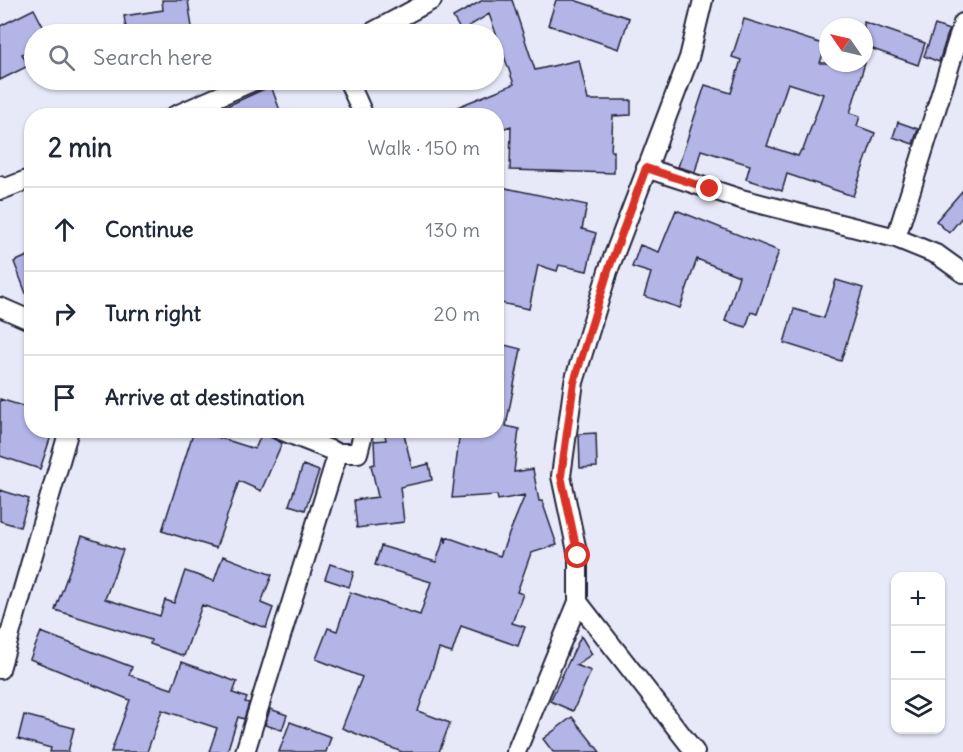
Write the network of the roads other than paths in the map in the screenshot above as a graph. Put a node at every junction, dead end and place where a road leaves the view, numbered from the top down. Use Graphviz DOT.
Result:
graph roads {
  1 [pos="432,0"];
  2 [pos="703,0"];
  3 [pos="963,23"];
  4 [pos="388,24"];
  5 [pos="233,90"];
  6 [pos="352,90"];
  7 [pos="192,108"];
  8 [pos="360,108"];
  9 [pos="646,168"];
  10 [pos="24,181"];
  11 [pos="0,186"];
  12 [pos="896,238"];
  13 [pos="963,273"];
  14 [pos="0,307"];
  15 [pos="24,318"];
  16 [pos="67,438"];
  17 [pos="300,438"];
  18 [pos="362,438"];
  19 [pos="338,453"];
  20 [pos="578,602"];
  21 [pos="0,669"];
  22 [pos="245,752"];
  23 [pos="516,752"];
  24 [pos="695,752"];
  1 -- 4 [label="street"];
  2 -- 9 [label="street"];
  3 -- 12 [label="street"];
  5 -- 7 [label="street"];
  6 -- 8 [label="street"];
  9 -- 12 [label="street"];
  9 -- 20 [label="street"];
  10 -- 11 [label="street"];
  12 -- 13 [label="street"];
  14 -- 15 [label="street"];
  16 -- 21 [label="street"];
  17 -- 19 [label="street"];
  18 -- 19 [label="street"];
  19 -- 22 [label="street"];
  20 -- 23 [label="street"];
  20 -- 24 [label="street"];
}
